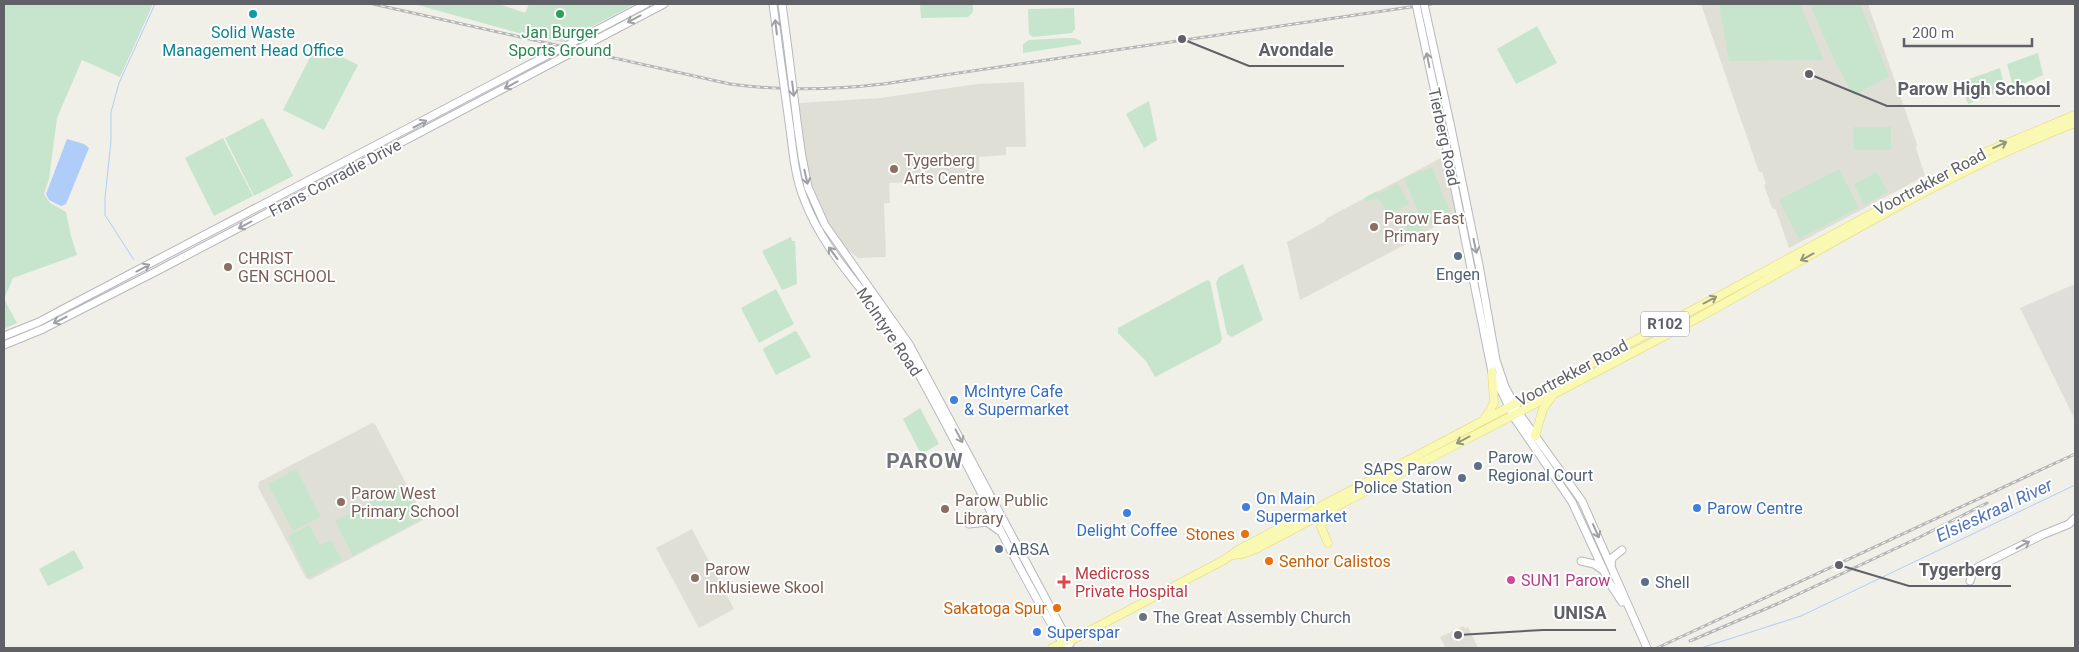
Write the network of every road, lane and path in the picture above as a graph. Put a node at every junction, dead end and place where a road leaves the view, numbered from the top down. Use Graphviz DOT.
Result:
graph roads {
  1 [pos="646,4"];
  2 [pos="664,4"];
  3 [pos="774,4"];
  4 [pos="782,4"];
  5 [pos="1416,4"];
  6 [pos="1424,4"];
  7 [pos="2075,115"];
  8 [pos="2075,123"];
  9 [pos="4,336"];
  10 [pos="4,345"];
  11 [pos="1492,372"];
  12 [pos="1560,389"];
  13 [pos="1513,409"];
  14 [pos="1484,420"];
  15 [pos="1535,436"];
  16 [pos="1567,478"];
  17 [pos="1329,511"];
  18 [pos="2075,518"];
  19 [pos="969,524"];
  20 [pos="1585,528"];
  21 [pos="1003,536"];
  22 [pos="1328,543"];
  23 [pos="1622,550"];
  24 [pos="1233,555"];
  25 [pos="1580,561"];
  26 [pos="1608,569"];
  27 [pos="1970,581"];
  28 [pos="1067,643"];
  29 [pos="1052,648"];
  30 [pos="1642,648"];
  31 [pos="1647,648"];
  9 -- 1 [label="main road, Frans Conradie Drive, one-way, bridge"];
  2 -- 10 [label="main road, Frans Conradie Drive, one-way, bridge"];
  21 -- 3 [label="main road, McIntyre Road, one-way, bridge"];
  4 -- 28 [label="main road, McIntyre Road, one-way, bridge"];
  11 -- 5 [label="main road, Tierberg Road, one-way, bridge"];
  6 -- 13 [label="main road, Tierberg Road, one-way, bridge"];
  13 -- 7 [label="main road, Voortrekker Road / R102, one-way"];
  8 -- 12 [label="main road, Voortrekker Road / R102, one-way"];
  11 -- 13 [label="main road, Tierberg Road"];
  11 -- 14 [label="main road"];
  12 -- 13 [label="main road, Voortrekker Road / R102"];
  12 -- 15 [label="main road"];
  13 -- 14 [label="main road, Voortrekker Road / R102"];
  13 -- 15 [label="main road"];
  13 -- 17 [label="main road, Voortrekker Road / R102, one-way"];
  13 -- 20 [label="main road"];
  14 -- 24 [label="main road, Voortrekker Road / R102"];
  15 -- 16 [label="main road"];
  16 -- 20 [label="main road"];
  16 -- 26 [label="main road, one-way"];
  17 -- 22 [label="main road"];
  17 -- 24 [label="main road, Voortrekker Road / R102"];
  27 -- 18 [label="main road, one-way"];
  19 -- 21 [label="main road"];
  20 -- 26 [label="main road"];
  21 -- 28 [label="main road, McIntyre Road"];
  23 -- 26 [label="main road"];
  24 -- 28 [label="main road, Voortrekker Road / R102"];
  25 -- 26 [label="main road"];
  26 -- 30 [label="main road"];
  26 -- 31 [label="main road"];
  28 -- 29 [label="main road, Voortrekker Road / R102"];
}
